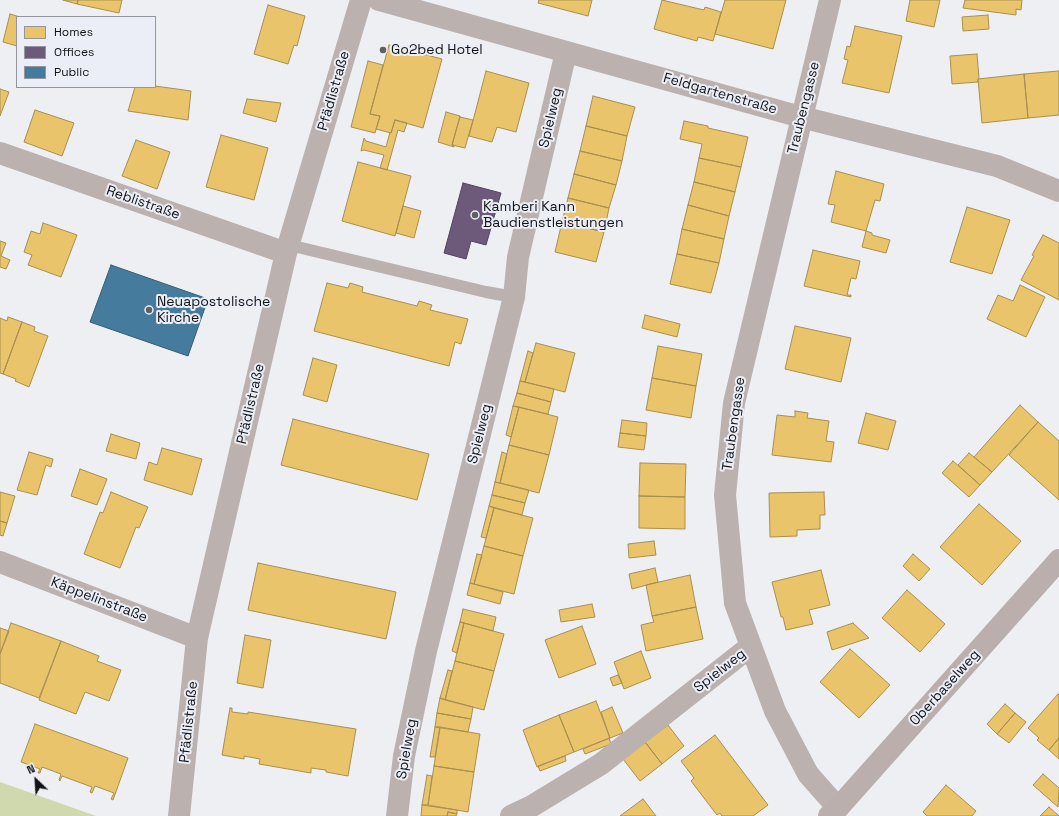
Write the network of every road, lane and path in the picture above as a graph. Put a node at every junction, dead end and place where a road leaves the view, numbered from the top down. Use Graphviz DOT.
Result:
graph roads {
  1 [pos="361,0"];
  2 [pos="379,0"];
  3 [pos="830,0"];
  4 [pos="566,52"];
  5 [pos="801,117"];
  6 [pos="0,153"];
  7 [pos="1059,190"];
  8 [pos="288,249"];
  9 [pos="514,297"];
  10 [pos="1059,560"];
  11 [pos="0,562"];
  12 [pos="197,638"];
  13 [pos="751,646"];
  14 [pos="834,812"];
  15 [pos="179,816"];
  16 [pos="396,816"];
  17 [pos="511,816"];
  1 -- 8 [label="street, Pfädlistraße"];
  2 -- 4 [label="street, Feldgartenstraße"];
  3 -- 5 [label="street, Traubengasse"];
  4 -- 5 [label="street, Feldgartenstraße"];
  4 -- 9 [label="street, Spielweg"];
  5 -- 7 [label="street, Feldgartenstraße"];
  5 -- 13 [label="street, Traubengasse"];
  6 -- 8 [label="street, Reblistraße"];
  8 -- 9 [label="lane"];
  8 -- 12 [label="street, Pfädlistraße"];
  9 -- 16 [label="street, Spielweg"];
  10 -- 14 [label="street, Oberbaselweg"];
  11 -- 12 [label="street, Käppelinstraße"];
  12 -- 15 [label="street, Pfädlistraße"];
  13 -- 14 [label="street, Traubengasse"];
  13 -- 17 [label="street, Spielweg"];
}
